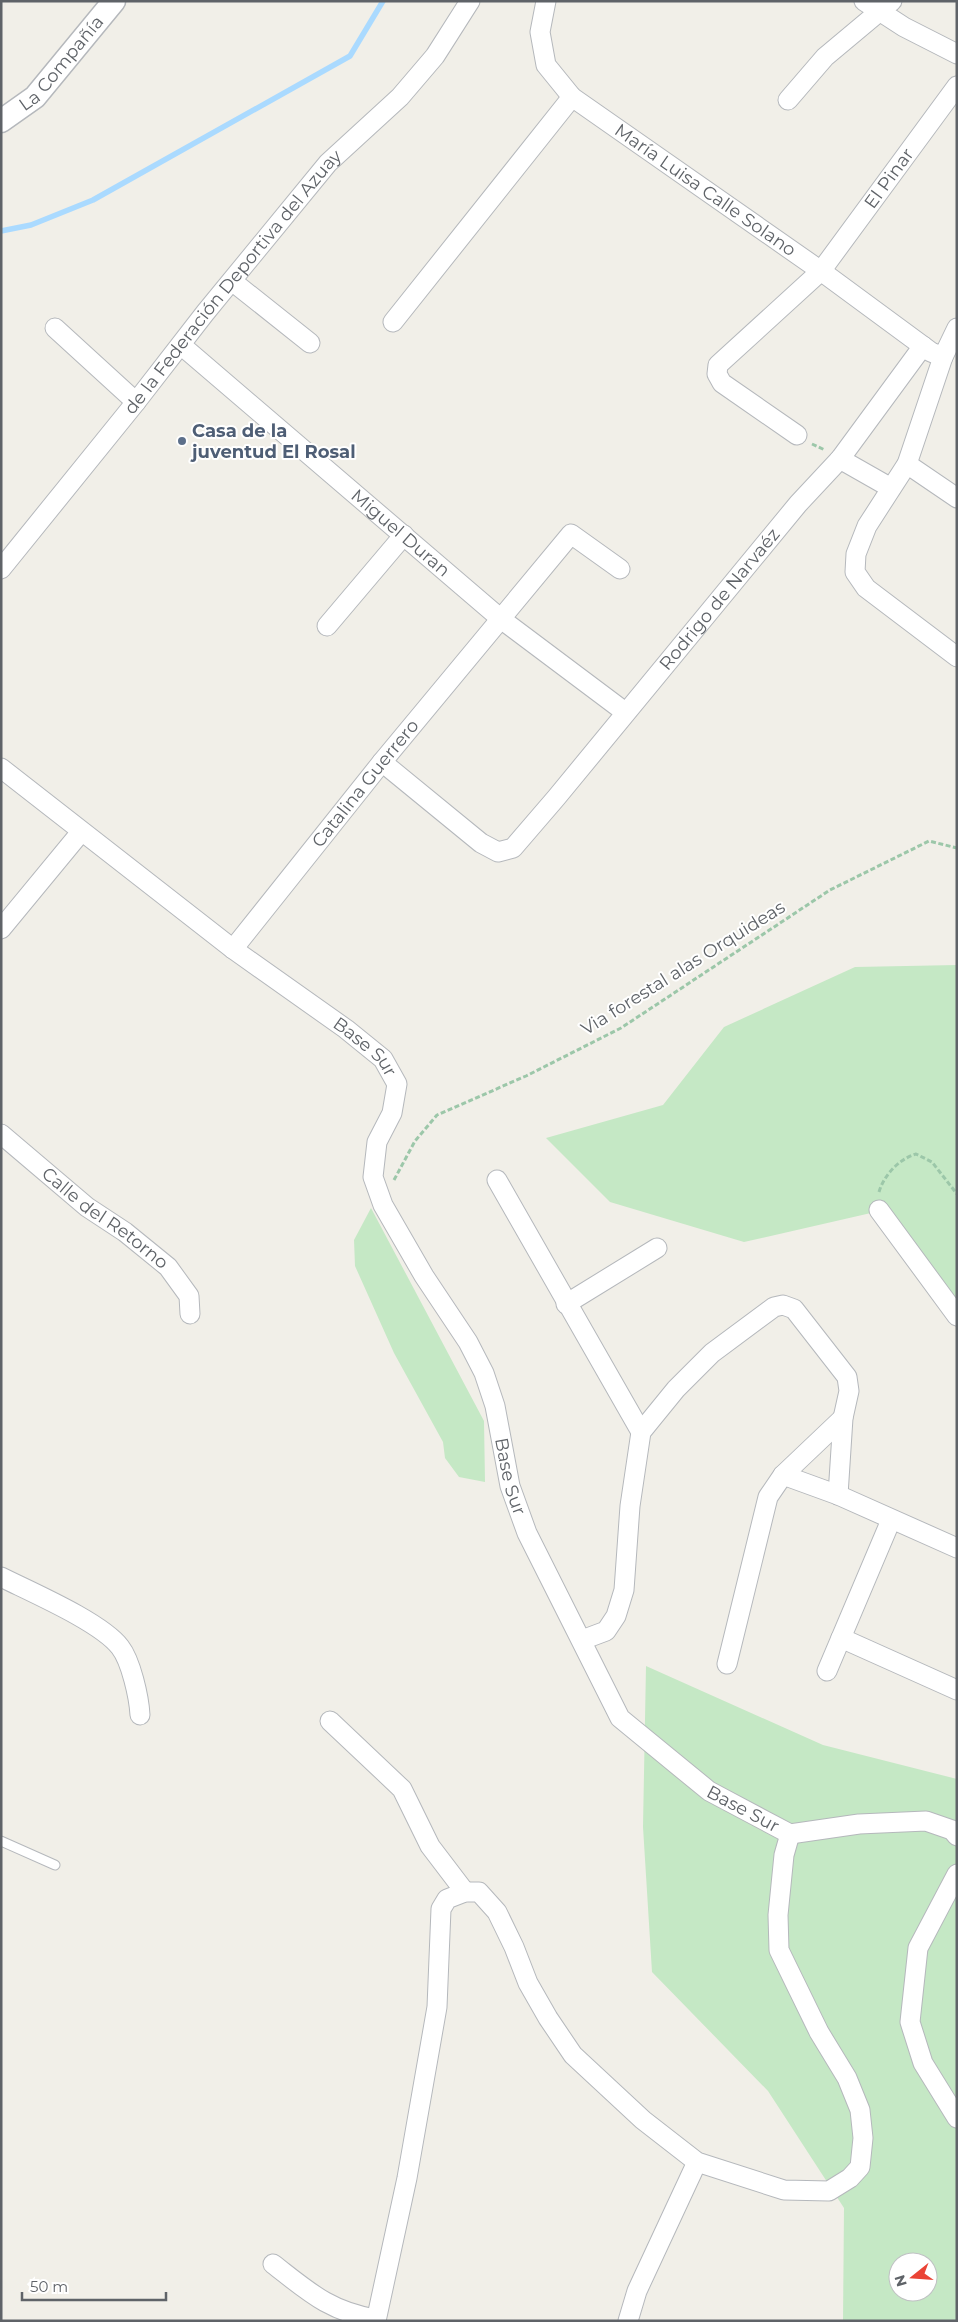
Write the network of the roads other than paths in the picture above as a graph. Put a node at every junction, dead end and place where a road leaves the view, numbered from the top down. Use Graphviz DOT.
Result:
graph roads {
  1 [pos="114,1"];
  2 [pos="470,1"];
  3 [pos="546,1"];
  4 [pos="878,5"];
  5 [pos="957,54"];
  6 [pos="957,86"];
  7 [pos="572,97"];
  8 [pos="788,100"];
  9 [pos="1,121"];
  10 [pos="821,271"];
  11 [pos="232,281"];
  12 [pos="393,322"];
  13 [pos="55,328"];
  14 [pos="957,328"];
  15 [pos="310,342"];
  16 [pos="181,345"];
  17 [pos="923,346"];
  18 [pos="943,357"];
  19 [pos="136,402"];
  20 [pos="797,435"];
  21 [pos="840,459"];
  22 [pos="907,464"];
  23 [pos="891,488"];
  24 [pos="957,498"];
  25 [pos="404,535"];
  26 [pos="1,569"];
  27 [pos="620,569"];
  28 [pos="501,619"];
  29 [pos="327,626"];
  30 [pos="957,657"];
  31 [pos="625,712"];
  32 [pos="382,762"];
  33 [pos="1,768"];
  34 [pos="81,832"];
  35 [pos="1,929"];
  36 [pos="233,949"];
  37 [pos="1,1134"];
  38 [pos="497,1180"];
  39 [pos="879,1210"];
  40 [pos="657,1248"];
  41 [pos="566,1304"];
  42 [pos="190,1314"];
  43 [pos="957,1316"];
  44 [pos="843,1418"];
  45 [pos="640,1432"];
  46 [pos="782,1475"];
  47 [pos="838,1495"];
  48 [pos="891,1520"];
  49 [pos="955,1542"];
  50 [pos="1,1577"];
  51 [pos="841,1638"];
  52 [pos="582,1640"];
  53 [pos="727,1664"];
  54 [pos="827,1671"];
  55 [pos="957,1690"];
  56 [pos="140,1716"];
  57 [pos="330,1721"];
  58 [pos="790,1834"];
  59 [pos="957,1836"];
  60 [pos="1,1841"];
  61 [pos="56,1865"];
  62 [pos="957,1874"];
  63 [pos="464,1892"];
  64 [pos="957,2118"];
  65 [pos="697,2162"];
  66 [pos="273,2264"];
  67 [pos="376,2320"];
  68 [pos="628,2321"];
  1 -- 9 [label="street, La Compañía"];
  2 -- 11 [label="street, de la Federación Deportiva del Azuay"];
  3 -- 7 [label="street, María Luisa Calle Solano"];
  4 -- 5 [label="street"];
  4 -- 8 [label="street"];
  6 -- 10 [label="street, El Pinar"];
  7 -- 10 [label="street, María Luisa Calle Solano"];
  7 -- 12 [label="street"];
  10 -- 17 [label="street, María Luisa Calle Solano"];
  10 -- 20 [label="street, El Pinar"];
  11 -- 15 [label="street"];
  11 -- 16 [label="street, de la Federación Deportiva del Azuay"];
  13 -- 19 [label="street"];
  14 -- 18 [label="street"];
  16 -- 19 [label="street, de la Federación Deportiva del Azuay"];
  16 -- 25 [label="street, Miguel Duran"];
  17 -- 18 [label="street, María Luisa Calle Solano"];
  17 -- 21 [label="street, Rodrigo de Narvaéz"];
  18 -- 22 [label="street"];
  19 -- 26 [label="street, de la Federación Deportiva del Azuay"];
  21 -- 23 [label="street"];
  21 -- 31 [label="street, Rodrigo de Narvaéz"];
  22 -- 23 [label="street"];
  22 -- 24 [label="street"];
  23 -- 30 [label="street"];
  25 -- 28 [label="street, Miguel Duran"];
  25 -- 29 [label="street"];
  27 -- 28 [label="street, Catalina Guerrero"];
  28 -- 31 [label="street, Miguel Duran"];
  28 -- 32 [label="street, Catalina Guerrero"];
  31 -- 32 [label="street, Rodrigo de Narvaéz"];
  32 -- 36 [label="street, Catalina Guerrero"];
  33 -- 34 [label="street"];
  34 -- 35 [label="street"];
  34 -- 36 [label="street, Base Sur"];
  36 -- 52 [label="street, Base Sur"];
  37 -- 42 [label="street, Calle del Retorno"];
  38 -- 41 [label="street"];
  39 -- 43 [label="street"];
  40 -- 41 [label="street"];
  41 -- 45 [label="street"];
  44 -- 45 [label="street"];
  44 -- 46 [label="street"];
  44 -- 47 [label="street"];
  45 -- 52 [label="street"];
  46 -- 47 [label="street"];
  46 -- 53 [label="street"];
  47 -- 48 [label="street"];
  48 -- 49 [label="street"];
  48 -- 51 [label="street"];
  50 -- 56 [label="street"];
  51 -- 54 [label="street"];
  51 -- 55 [label="street"];
  52 -- 58 [label="street, Base Sur"];
  57 -- 63 [label="street"];
  58 -- 59 [label="street, Base Sur"];
  58 -- 65 [label="street"];
  60 -- 61 [label="lane"];
  62 -- 64 [label="street"];
  63 -- 65 [label="street"];
  63 -- 67 [label="street"];
  65 -- 68 [label="street"];
  66 -- 67 [label="street"];
}
